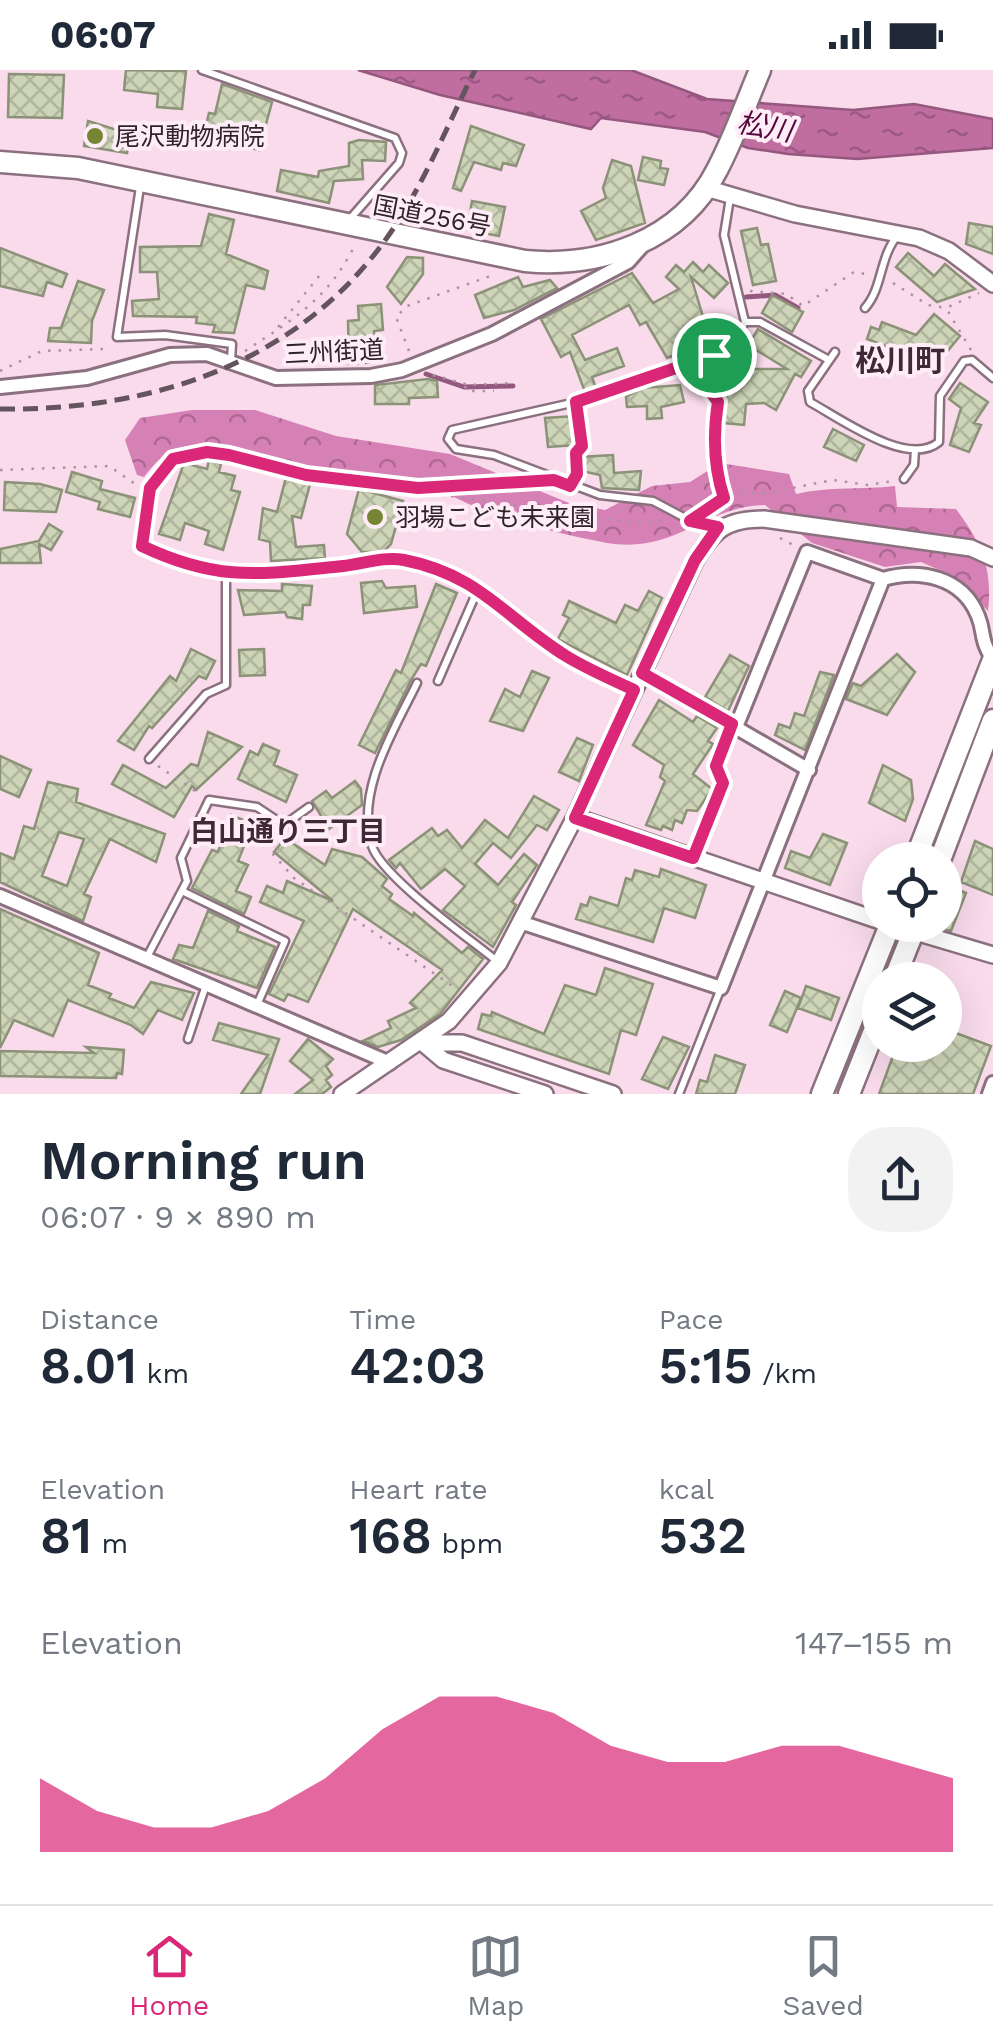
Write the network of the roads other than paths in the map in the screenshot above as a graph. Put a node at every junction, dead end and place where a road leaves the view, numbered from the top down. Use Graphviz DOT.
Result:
graph roads {
  1 [pos="202,70"];
  2 [pos="760,70"];
  3 [pos="0,162"];
  4 [pos="141,180"];
  5 [pos="712,180"];
  6 [pos="730,196"];
  7 [pos="353,230"];
  8 [pos="898,234"];
  9 [pos="646,242"];
  10 [pos="988,287"];
  11 [pos="865,308"];
  12 [pos="745,322"];
  13 [pos="835,352"];
  14 [pos="231,360"];
  15 [pos="829,360"];
  16 [pos="993,378"];
  17 [pos="0,387"];
  18 [pos="914,450"];
  19 [pos="904,479"];
  20 [pos="718,527"];
  21 [pos="142,546"];
  22 [pos="993,558"];
  23 [pos="226,573"];
  24 [pos="883,579"];
  25 [pos="478,589"];
  26 [pos="993,660"];
  27 [pos="642,673"];
  28 [pos="438,682"];
  29 [pos="416,684"];
  30 [pos="634,690"];
  31 [pos="993,720"];
  32 [pos="734,726"];
  33 [pos="149,759"];
  34 [pos="809,770"];
  35 [pos="309,807"];
  36 [pos="575,818"];
  37 [pos="922,842"];
  38 [pos="947,842"];
  39 [pos="693,858"];
  40 [pos="763,882"];
  41 [pos="182,891"];
  42 [pos="0,896"];
  43 [pos="862,914"];
  44 [pos="520,922"];
  45 [pos="884,942"];
  46 [pos="952,942"];
  47 [pos="993,956"];
  48 [pos="147,957"];
  49 [pos="499,962"];
  50 [pos="206,984"];
  51 [pos="721,988"];
  52 [pos="257,1006"];
  53 [pos="188,1040"];
  54 [pos="423,1043"];
  55 [pos="862,1061"];
  56 [pos="390,1062"];
  57 [pos="342,1094"];
  58 [pos="544,1094"];
  59 [pos="613,1094"];
  60 [pos="679,1094"];
  61 [pos="822,1094"];
  62 [pos="849,1094"];
  1 -- 7 [label="lane"];
  2 -- 5 [label="main road, 国道256号"];
  3 -- 4 [label="main road, 国道256号"];
  4 -- 7 [label="main road, 国道256号"];
  4 -- 14 [label="lane"];
  5 -- 6 [label="street"];
  5 -- 9 [label="main road, 国道256号"];
  6 -- 8 [label="street"];
  6 -- 12 [label="lane"];
  7 -- 9 [label="main road, 国道256号"];
  8 -- 10 [label="street"];
  8 -- 11 [label="lane"];
  9 -- 14 [label="street, 三州街道"];
  12 -- 15 [label="lane"];
  12 -- 20 [label="lane"];
  13 -- 15 [label="lane"];
  14 -- 17 [label="street, 三州街道"];
  15 -- 18 [label="lane"];
  16 -- 18 [label="lane"];
  18 -- 19 [label="lane"];
  20 -- 22 [label="street"];
  20 -- 27 [label="street"];
  21 -- 23 [label="lane"];
  23 -- 25 [label="lane"];
  23 -- 33 [label="lane"];
  24 -- 26 [label="street"];
  24 -- 32 [label="street"];
  24 -- 34 [label="street"];
  25 -- 28 [label="lane"];
  25 -- 30 [label="lane"];
  26 -- 37 [label="main road"];
  27 -- 30 [label="street"];
  27 -- 32 [label="street"];
  29 -- 49 [label="lane"];
  30 -- 36 [label="street"];
  31 -- 38 [label="main road"];
  32 -- 34 [label="street"];
  32 -- 39 [label="lane"];
  34 -- 40 [label="street"];
  35 -- 41 [label="lane"];
  36 -- 39 [label="street"];
  36 -- 44 [label="street"];
  39 -- 40 [label="street"];
  40 -- 43 [label="street"];
  40 -- 51 [label="street"];
  41 -- 48 [label="lane"];
  41 -- 52 [label="lane"];
  42 -- 48 [label="street"];
  44 -- 49 [label="street"];
  44 -- 51 [label="street"];
  45 -- 61 [label="main road"];
  46 -- 47 [label="street"];
  48 -- 50 [label="street"];
  49 -- 54 [label="street"];
  50 -- 52 [label="street"];
  50 -- 53 [label="lane"];
  51 -- 60 [label="lane"];
  52 -- 56 [label="street"];
  54 -- 56 [label="street"];
  54 -- 58 [label="street"];
  54 -- 59 [label="street"];
  55 -- 62 [label="main road"];
  56 -- 57 [label="street"];
}
